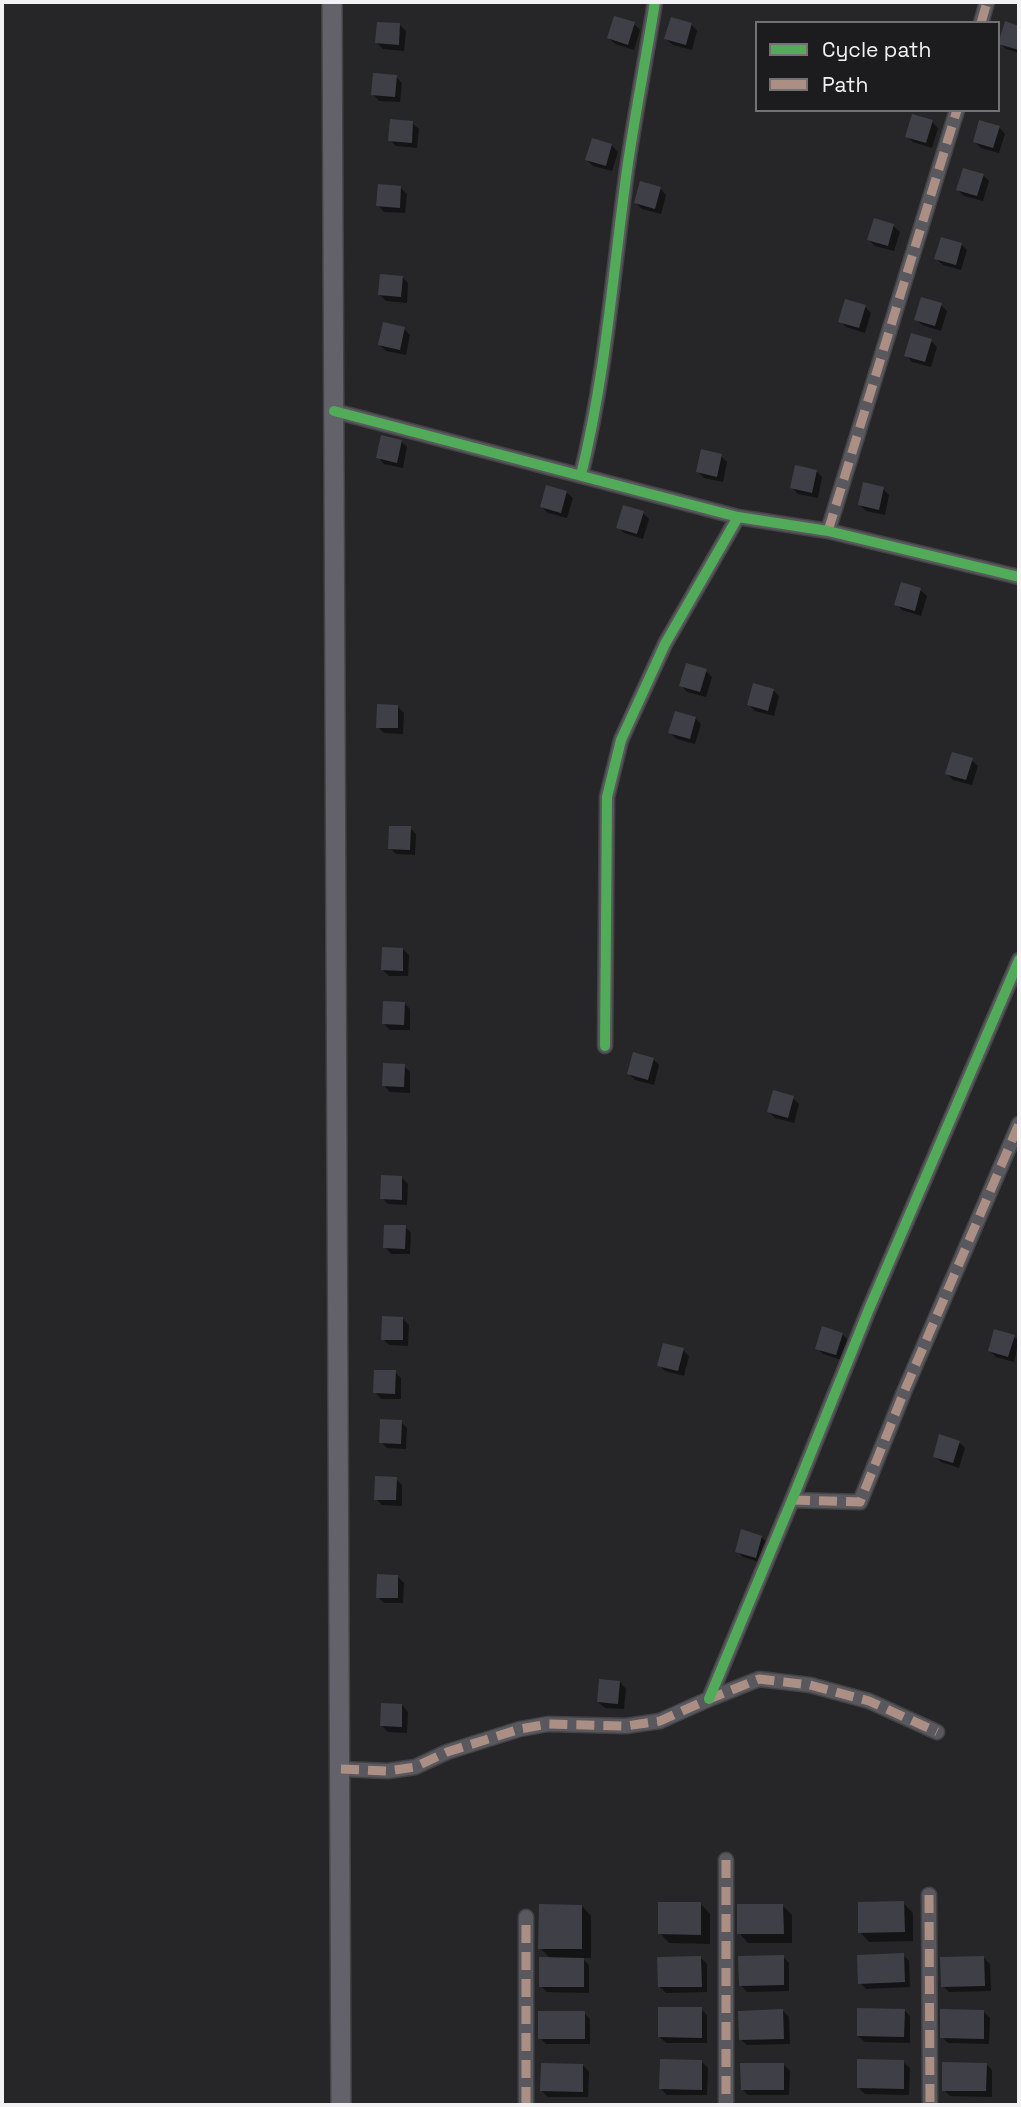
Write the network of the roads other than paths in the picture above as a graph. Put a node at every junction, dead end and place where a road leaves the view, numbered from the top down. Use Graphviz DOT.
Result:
graph roads {
  1 [pos="332,2"];
  2 [pos="655,2"];
  3 [pos="987,2"];
  4 [pos="982,21"];
  5 [pos="956,112"];
  6 [pos="334,411"];
  7 [pos="581,475"];
  8 [pos="738,517"];
  9 [pos="828,531"];
  10 [pos="1019,577"];
  11 [pos="1019,960"];
  12 [pos="605,1046"];
  13 [pos="1019,1124"];
  14 [pos="792,1500"];
  15 [pos="709,1699"];
  16 [pos="937,1732"];
  17 [pos="341,1769"];
  18 [pos="726,1860"];
  19 [pos="929,1895"];
  20 [pos="526,1917"];
  21 [pos="341,2105"];
  22 [pos="526,2105"];
  23 [pos="726,2105"];
  24 [pos="929,2105"];
  1 -- 6 [label="main road"];
  2 -- 7 [label="street"];
  3 -- 4 [label="street"];
  5 -- 9 [label="street"];
  6 -- 7 [label="street"];
  6 -- 17 [label="main road"];
  7 -- 8 [label="street"];
  8 -- 9 [label="street"];
  8 -- 12 [label="street"];
  9 -- 10 [label="street"];
  11 -- 14 [label="street"];
  13 -- 14 [label="street"];
  14 -- 15 [label="street"];
  15 -- 16 [label="street"];
  15 -- 17 [label="street"];
  17 -- 21 [label="main road"];
  18 -- 23 [label="street"];
  19 -- 24 [label="street"];
  20 -- 22 [label="street"];
}
